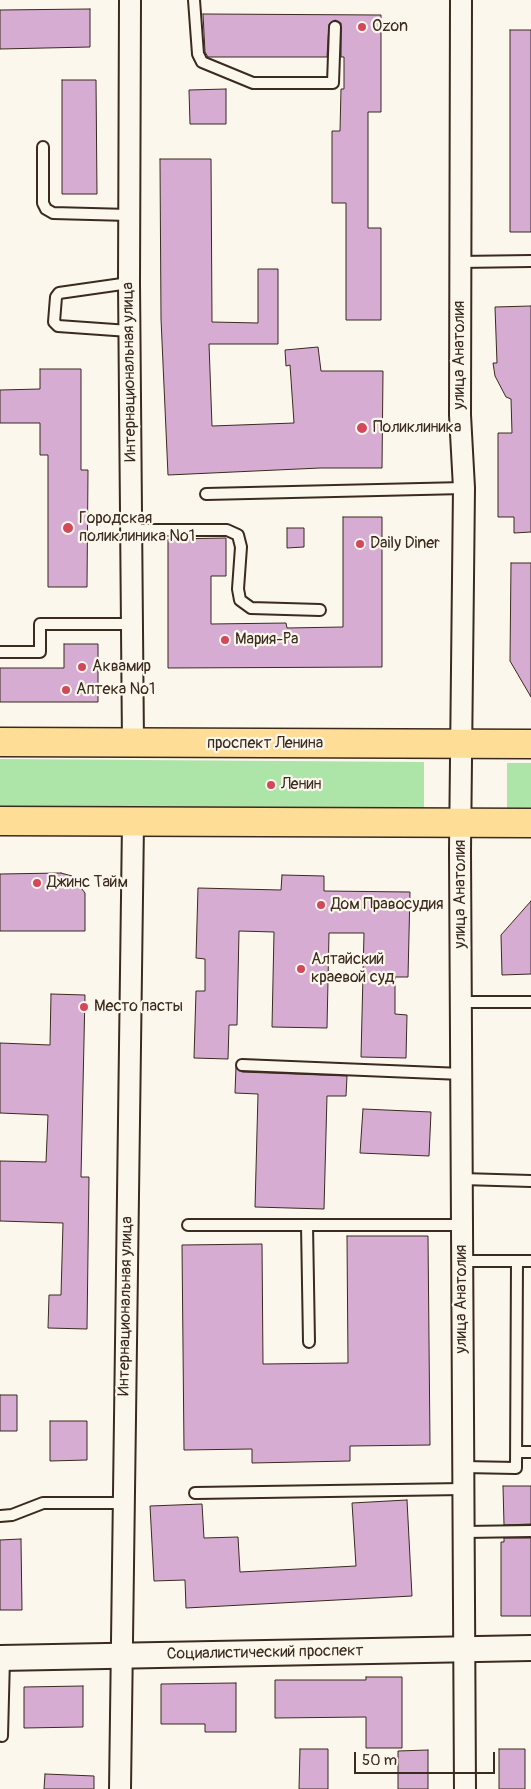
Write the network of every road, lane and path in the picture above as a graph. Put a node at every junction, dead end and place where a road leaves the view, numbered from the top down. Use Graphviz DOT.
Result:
graph roads {
  1 [pos="130,0"];
  2 [pos="194,0"];
  3 [pos="461,0"];
  4 [pos="335,27"];
  5 [pos="43,147"];
  6 [pos="129,215"];
  7 [pos="531,261"];
  8 [pos="459,262"];
  9 [pos="129,283"];
  10 [pos="129,331"];
  11 [pos="464,488"];
  12 [pos="206,494"];
  13 [pos="132,530"];
  14 [pos="320,610"];
  15 [pos="132,624"];
  16 [pos="0,652"];
  17 [pos="0,742"];
  18 [pos="133,744"];
  19 [pos="461,744"];
  20 [pos="531,744"];
  21 [pos="0,821"];
  22 [pos="133,822"];
  23 [pos="460,823"];
  24 [pos="531,823"];
  25 [pos="461,1002"];
  26 [pos="531,1002"];
  27 [pos="242,1065"];
  28 [pos="462,1074"];
  29 [pos="462,1179"];
  30 [pos="531,1180"];
  31 [pos="188,1225"];
  32 [pos="308,1225"];
  33 [pos="462,1225"];
  34 [pos="462,1261"];
  35 [pos="517,1261"];
  36 [pos="531,1261"];
  37 [pos="309,1342"];
  38 [pos="516,1452"];
  39 [pos="531,1452"];
  40 [pos="464,1467"];
  41 [pos="463,1489"];
  42 [pos="195,1494"];
  43 [pos="124,1503"];
  44 [pos="0,1516"];
  45 [pos="531,1531"];
  46 [pos="464,1532"];
  47 [pos="531,1648"];
  48 [pos="465,1650"];
  49 [pos="122,1656"];
  50 [pos="2,1658"];
  51 [pos="2,1736"];
  52 [pos="120,1789"];
  53 [pos="465,1789"];
  1 -- 6 [label="street, Интернациональная улица"];
  2 -- 4 [label="lane"];
  3 -- 8 [label="street, улица Анатолия"];
  5 -- 6 [label="lane"];
  6 -- 9 [label="street, Интернациональная улица"];
  7 -- 8 [label="lane"];
  8 -- 11 [label="street, улица Анатолия"];
  9 -- 10 [label="street, Интернациональная улица"];
  9 -- 10 [label="lane"];
  10 -- 13 [label="street, Интернациональная улица"];
  11 -- 12 [label="lane"];
  11 -- 19 [label="street, улица Анатолия"];
  13 -- 14 [label="lane"];
  13 -- 15 [label="street, Интернациональная улица"];
  15 -- 16 [label="lane"];
  15 -- 18 [label="street, Интернациональная улица"];
  17 -- 18 [label="main road, проспект Ленина"];
  18 -- 19 [label="main road, проспект Ленина"];
  19 -- 20 [label="main road, проспект Ленина"];
  19 -- 23 [label="street, улица Анатолия"];
  21 -- 22 [label="main road"];
  22 -- 23 [label="main road"];
  22 -- 43 [label="street, Интернациональная улица"];
  23 -- 24 [label="main road"];
  23 -- 25 [label="street, улица Анатолия"];
  25 -- 26 [label="lane"];
  25 -- 28 [label="street, улица Анатолия"];
  27 -- 28 [label="lane"];
  28 -- 29 [label="street, улица Анатолия"];
  29 -- 30 [label="lane"];
  29 -- 33 [label="street, улица Анатолия"];
  31 -- 32 [label="lane"];
  32 -- 33 [label="lane"];
  32 -- 37 [label="lane"];
  33 -- 34 [label="street, улица Анатолия"];
  34 -- 35 [label="lane"];
  34 -- 40 [label="street, улица Анатолия"];
  35 -- 36 [label="lane"];
  35 -- 38 [label="lane"];
  38 -- 39 [label="lane"];
  38 -- 40 [label="lane"];
  40 -- 41 [label="street, улица Анатолия"];
  41 -- 42 [label="lane"];
  41 -- 46 [label="street, улица Анатолия"];
  43 -- 44 [label="lane"];
  43 -- 49 [label="street, Интернациональная улица"];
  45 -- 46 [label="lane"];
  46 -- 48 [label="street, улица Анатолия"];
  47 -- 48 [label="street, Социалистический проспект"];
  48 -- 49 [label="street, Социалистический проспект"];
  48 -- 53 [label="street, улица Анатолия"];
  49 -- 50 [label="street, Социалистический проспект"];
  49 -- 52 [label="street, Интернациональная улица"];
  50 -- 51 [label="lane"];
}
